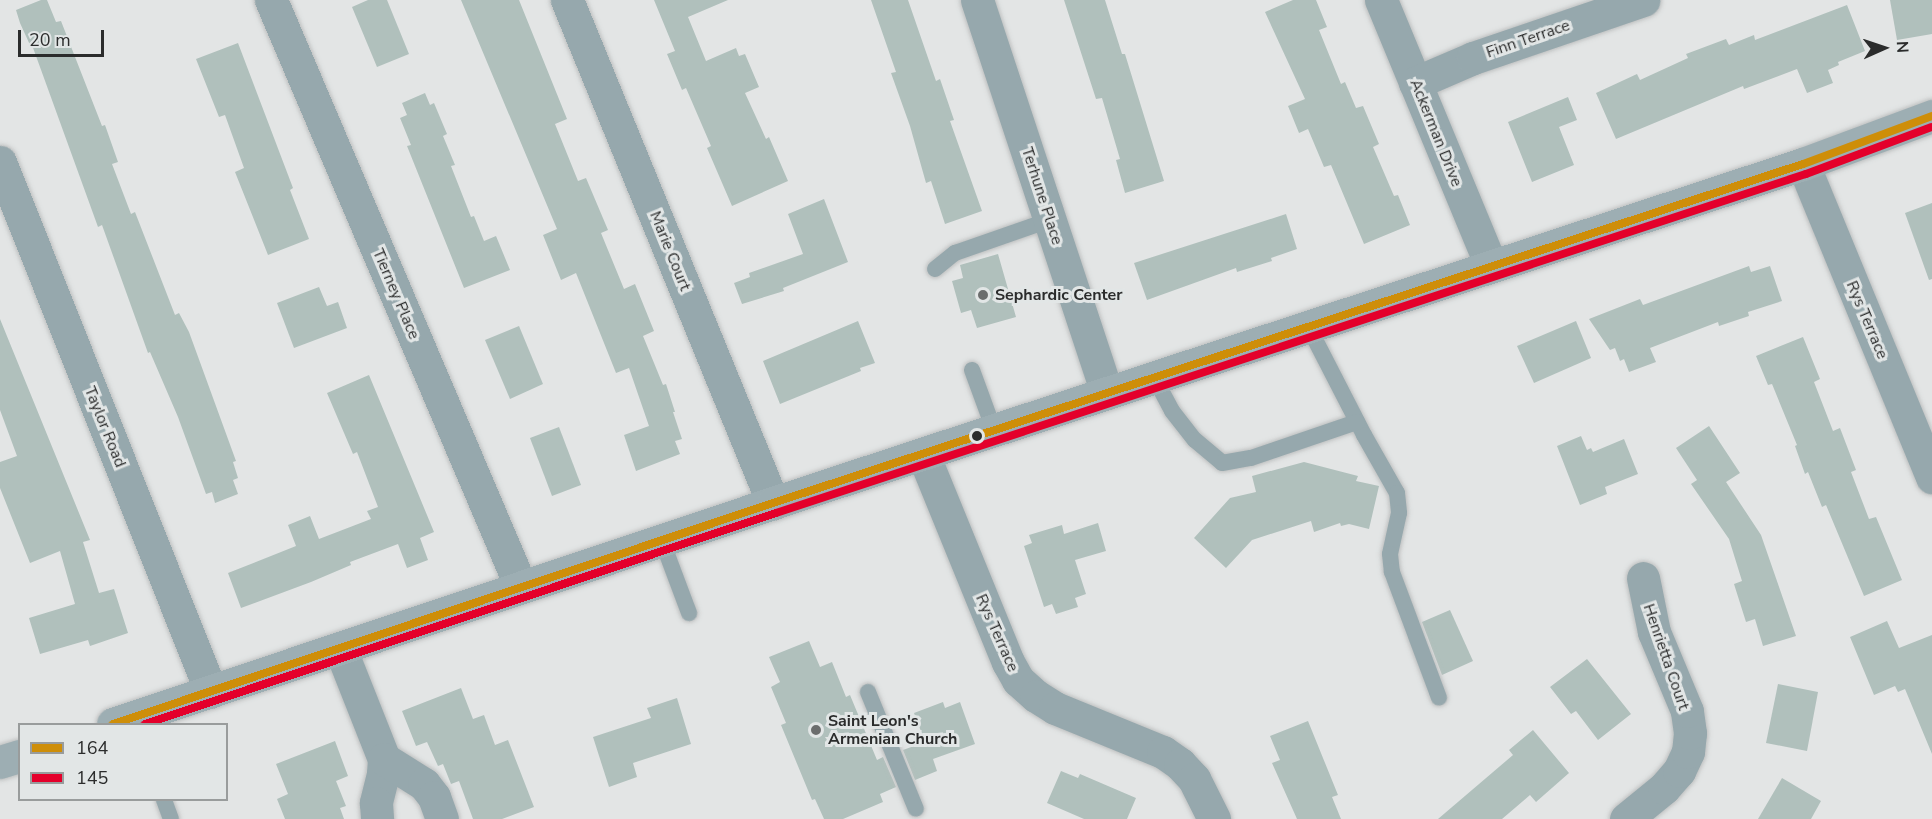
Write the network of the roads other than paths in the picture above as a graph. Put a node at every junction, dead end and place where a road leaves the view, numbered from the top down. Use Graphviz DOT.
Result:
graph roads {
  1 [pos="271,0"];
  2 [pos="567,0"];
  3 [pos="977,0"];
  4 [pos="1381,0"];
  5 [pos="1643,0"];
  6 [pos="1415,83"];
  7 [pos="1932,116"];
  8 [pos="0,162"];
  9 [pos="1803,164"];
  10 [pos="1050,219"];
  11 [pos="1491,265"];
  12 [pos="935,269"];
  13 [pos="1308,326"];
  14 [pos="972,370"];
  15 [pos="1154,377"];
  16 [pos="1107,393"];
  17 [pos="1357,422"];
  18 [pos="994,430"];
  19 [pos="922,454"];
  20 [pos="1932,477"];
  21 [pos="773,503"];
  22 [pos="662,541"];
  23 [pos="1643,578"];
  24 [pos="521,587"];
  25 [pos="689,613"];
  26 [pos="340,648"];
  27 [pos="211,692"];
  28 [pos="868,692"];
  29 [pos="1439,698"];
  30 [pos="131,722"];
  31 [pos="18,757"];
  32 [pos="384,759"];
  33 [pos="0,762"];
  34 [pos="164,801"];
  35 [pos="916,809"];
  36 [pos="171,819"];
  37 [pos="377,819"];
  38 [pos="442,819"];
  39 [pos="1214,819"];
  40 [pos="1626,819"];
  1 -- 24 [label="street, Tierney Place"];
  2 -- 21 [label="street, Marie Court"];
  3 -- 10 [label="street, Terhune Place"];
  4 -- 6 [label="street, Ackerman Drive"];
  5 -- 6 [label="street, Finn Terrace"];
  6 -- 11 [label="street, Ackerman Drive"];
  7 -- 9 [label="main road"];
  8 -- 27 [label="street, Taylor Road"];
  9 -- 11 [label="main road"];
  9 -- 20 [label="street, Rys Terrace"];
  10 -- 12 [label="lane"];
  10 -- 16 [label="street, Terhune Place"];
  11 -- 13 [label="main road"];
  13 -- 15 [label="main road"];
  13 -- 17 [label="lane"];
  14 -- 18 [label="lane"];
  15 -- 16 [label="main road"];
  15 -- 17 [label="lane"];
  16 -- 18 [label="main road"];
  17 -- 29 [label="lane"];
  18 -- 19 [label="main road"];
  19 -- 21 [label="main road"];
  19 -- 39 [label="street, Rys Terrace"];
  21 -- 22 [label="main road"];
  22 -- 24 [label="main road"];
  22 -- 25 [label="lane"];
  23 -- 40 [label="street, Henrietta Court"];
  24 -- 26 [label="main road"];
  26 -- 27 [label="main road"];
  26 -- 32 [label="street"];
  27 -- 30 [label="main road"];
  28 -- 35 [label="lane"];
  31 -- 33 [label="main road"];
  32 -- 37 [label="street"];
  32 -- 38 [label="street"];
  34 -- 36 [label="lane"];
}
